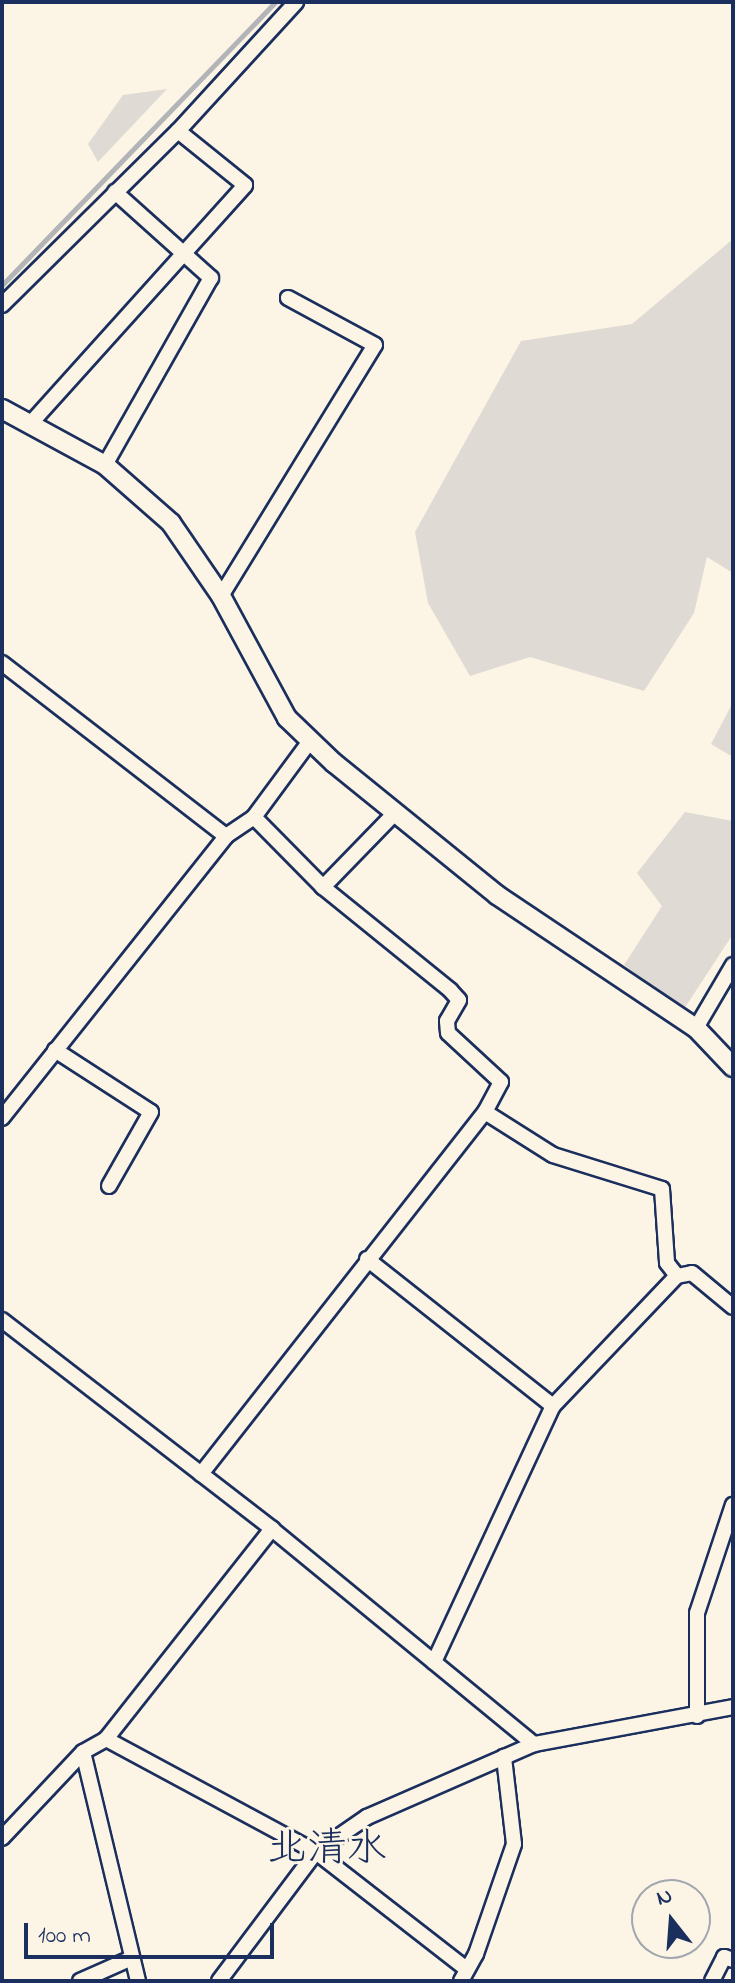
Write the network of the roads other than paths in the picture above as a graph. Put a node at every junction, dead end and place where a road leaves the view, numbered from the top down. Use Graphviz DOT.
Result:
graph roads {
  1 [pos="296,2"];
  2 [pos="178,131"];
  3 [pos="115,192"];
  4 [pos="182,252"];
  5 [pos="288,298"];
  6 [pos="2,305"];
  7 [pos="2,409"];
  8 [pos="31,423"];
  9 [pos="105,465"];
  10 [pos="221,596"];
  11 [pos="2,663"];
  12 [pos="310,741"];
  13 [pos="395,813"];
  14 [pos="254,817"];
  15 [pos="226,836"];
  16 [pos="323,887"];
  17 [pos="733,965"];
  18 [pos="696,1028"];
  19 [pos="55,1050"];
  20 [pos="733,1067"];
  21 [pos="485,1112"];
  22 [pos="2,1118"];
  23 [pos="109,1186"];
  24 [pos="367,1259"];
  25 [pos="677,1276"];
  26 [pos="733,1307"];
  27 [pos="2,1320"];
  28 [pos="553,1406"];
  29 [pos="201,1474"];
  30 [pos="733,1505"];
  31 [pos="272,1529"];
  32 [pos="434,1662"];
  33 [pos="733,1707"];
  34 [pos="697,1716"];
  35 [pos="106,1739"];
  36 [pos="534,1744"];
  37 [pos="83,1752"];
  38 [pos="504,1757"];
  39 [pos="2,1838"];
  40 [pos="316,1852"];
  41 [pos="132,1958"];
  42 [pos="733,1960"];
  43 [pos="463,1975"];
  44 [pos="97,1977"];
  45 [pos="80,1981"];
  46 [pos="138,1981"];
  47 [pos="219,1981"];
  48 [pos="712,1981"];
  1 -- 2 [label="street"];
  2 -- 3 [label="street"];
  2 -- 4 [label="street"];
  3 -- 4 [label="street"];
  3 -- 6 [label="street"];
  4 -- 8 [label="street"];
  4 -- 9 [label="street"];
  5 -- 10 [label="street"];
  7 -- 8 [label="street"];
  8 -- 9 [label="street"];
  9 -- 10 [label="street"];
  10 -- 12 [label="street"];
  11 -- 15 [label="street"];
  12 -- 13 [label="street"];
  12 -- 14 [label="street"];
  13 -- 16 [label="street"];
  13 -- 18 [label="street"];
  14 -- 15 [label="street"];
  14 -- 16 [label="street"];
  15 -- 19 [label="street"];
  16 -- 21 [label="street"];
  17 -- 18 [label="street"];
  18 -- 20 [label="street"];
  19 -- 22 [label="street"];
  19 -- 23 [label="street"];
  21 -- 24 [label="street"];
  21 -- 25 [label="street"];
  24 -- 28 [label="street"];
  24 -- 29 [label="street"];
  25 -- 26 [label="street"];
  25 -- 28 [label="street"];
  27 -- 29 [label="street"];
  28 -- 32 [label="street"];
  29 -- 31 [label="street"];
  30 -- 34 [label="street"];
  31 -- 32 [label="street"];
  31 -- 35 [label="street"];
  32 -- 36 [label="street"];
  33 -- 34 [label="street"];
  34 -- 36 [label="street"];
  35 -- 37 [label="street"];
  35 -- 40 [label="street"];
  36 -- 38 [label="street"];
  37 -- 39 [label="street"];
  37 -- 41 [label="street"];
  38 -- 40 [label="street"];
  38 -- 43 [label="street"];
  40 -- 43 [label="street"];
  40 -- 47 [label="street"];
  41 -- 44 [label="street"];
  41 -- 46 [label="street"];
  42 -- 48 [label="street"];
  44 -- 45 [label="street"];
}
